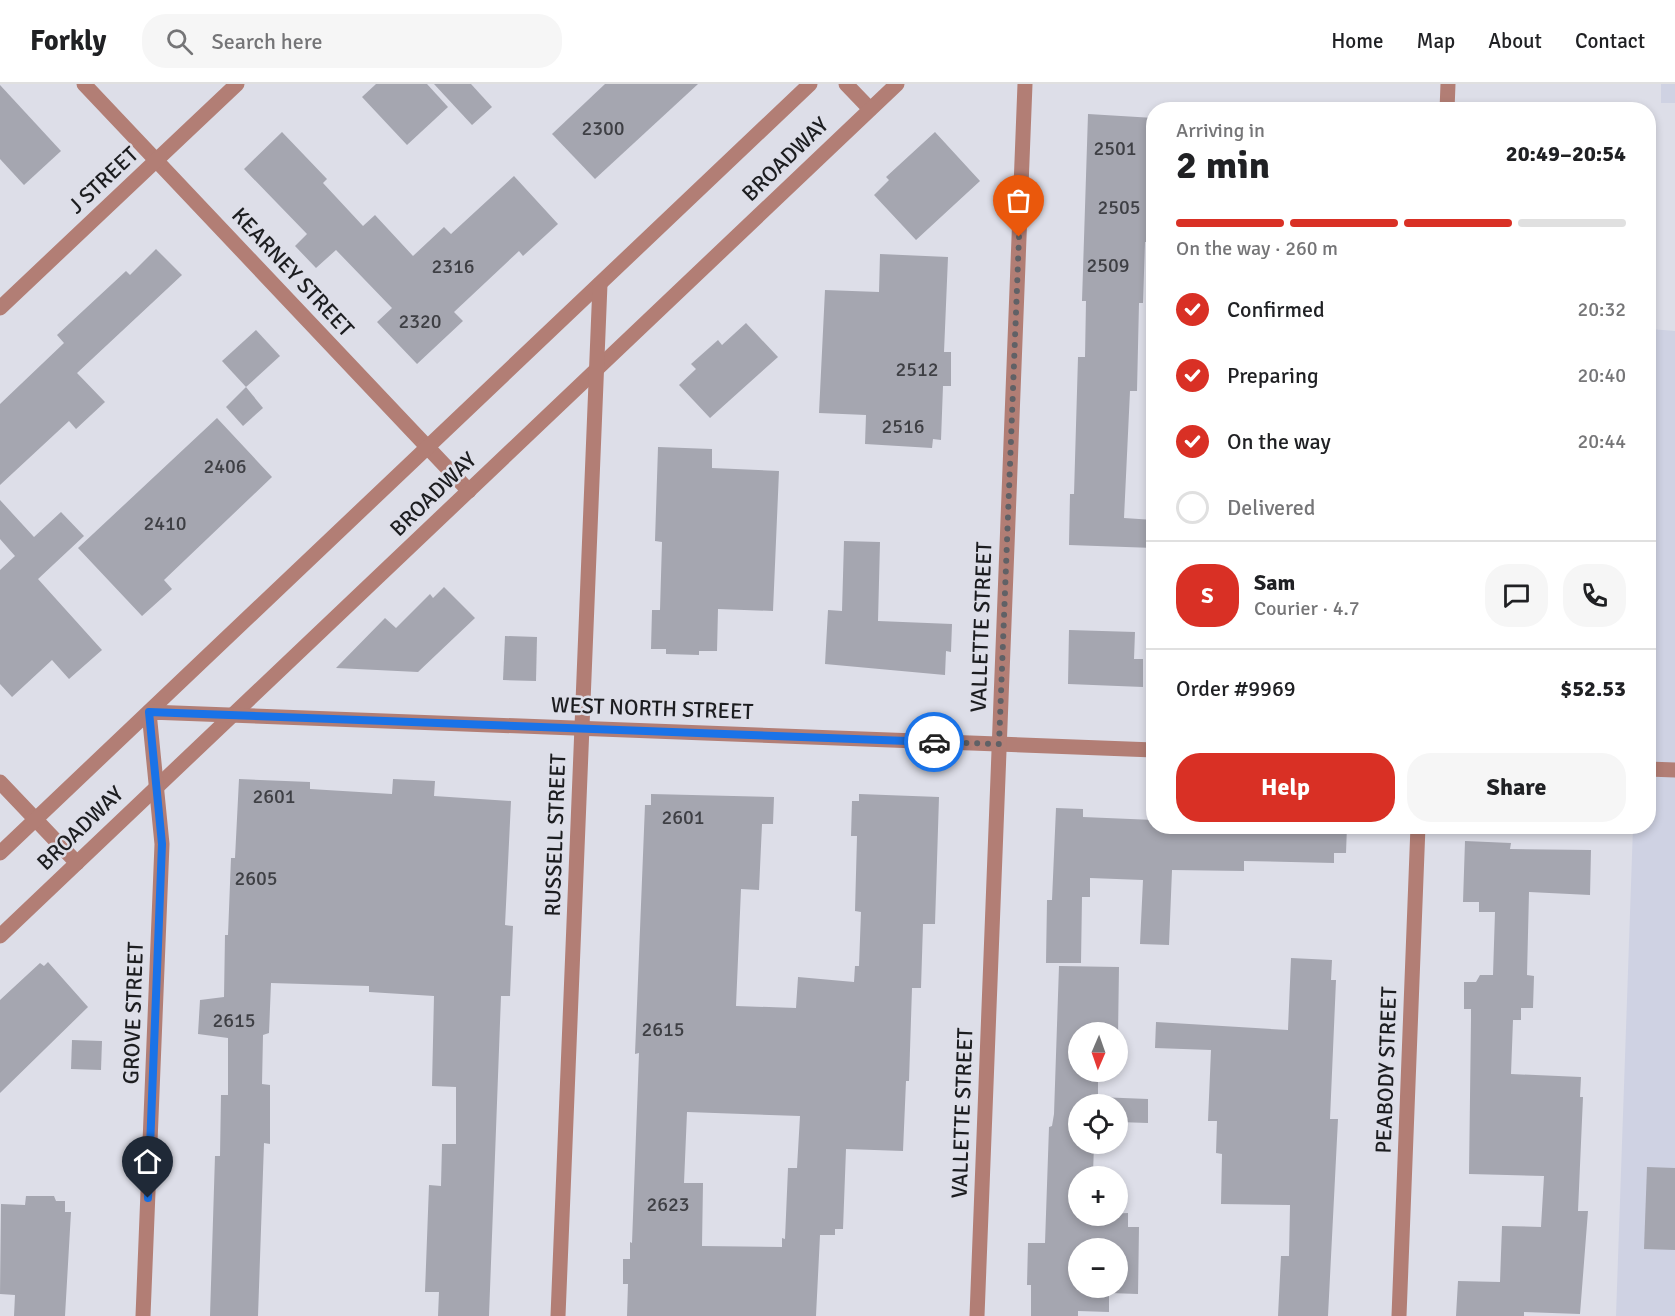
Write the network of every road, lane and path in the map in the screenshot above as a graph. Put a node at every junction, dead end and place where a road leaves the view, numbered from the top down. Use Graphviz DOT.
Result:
graph roads {
  1 [pos="84,84"];
  2 [pos="237,84"];
  3 [pos="810,84"];
  4 [pos="846,84"];
  5 [pos="897,84"];
  6 [pos="1025,84"];
  7 [pos="1448,84"];
  8 [pos="1447,102"];
  9 [pos="870,109"];
  10 [pos="156,161"];
  11 [pos="600,284"];
  12 [pos="0,308"];
  13 [pos="596,369"];
  14 [pos="428,447"];
  15 [pos="469,490"];
  16 [pos="149,712"];
  17 [pos="233,714"];
  18 [pos="582,728"];
  19 [pos="999,744"];
  20 [pos="1146,750"];
  21 [pos="1656,769"];
  22 [pos="1675,770"];
  23 [pos="0,782"];
  24 [pos="157,786"];
  25 [pos="35,819"];
  26 [pos="1418,834"];
  27 [pos="0,853"];
  28 [pos="77,863"];
  29 [pos="0,936"];
  30 [pos="143,1316"];
  31 [pos="558,1316"];
  32 [pos="976,1316"];
  33 [pos="1399,1316"];
  1 -- 10 [label="street, KEARNEY STREET"];
  2 -- 10 [label="street, J STREET"];
  3 -- 11 [label="street, BROADWAY"];
  4 -- 9 [label="street"];
  5 -- 9 [label="street, BROADWAY"];
  6 -- 19 [label="street, VALLETTE STREET"];
  7 -- 8 [label="street"];
  9 -- 13 [label="street, BROADWAY"];
  10 -- 12 [label="street, J STREET"];
  10 -- 14 [label="street, KEARNEY STREET"];
  11 -- 13 [label="street, RUSSELL STREET"];
  11 -- 14 [label="street, BROADWAY"];
  13 -- 15 [label="street, BROADWAY"];
  13 -- 18 [label="street, RUSSELL STREET"];
  14 -- 15 [label="street, KEARNEY STREET"];
  14 -- 16 [label="street, BROADWAY"];
  15 -- 17 [label="street, BROADWAY"];
  16 -- 17 [label="street, WEST NORTH STREET"];
  16 -- 24 [label="street, GROVE STREET"];
  16 -- 25 [label="street, BROADWAY"];
  17 -- 18 [label="street, WEST NORTH STREET"];
  17 -- 24 [label="street, BROADWAY"];
  18 -- 19 [label="street, WEST NORTH STREET"];
  18 -- 31 [label="street, RUSSELL STREET"];
  19 -- 20 [label="street, WEST NORTH STREET"];
  19 -- 32 [label="street, VALLETTE STREET"];
  21 -- 22 [label="street"];
  23 -- 25 [label="street"];
  24 -- 28 [label="street, BROADWAY"];
  24 -- 30 [label="street, GROVE STREET"];
  25 -- 27 [label="street, BROADWAY"];
  25 -- 28 [label="street"];
  26 -- 33 [label="street, PEABODY STREET"];
  28 -- 29 [label="street, BROADWAY"];
}
